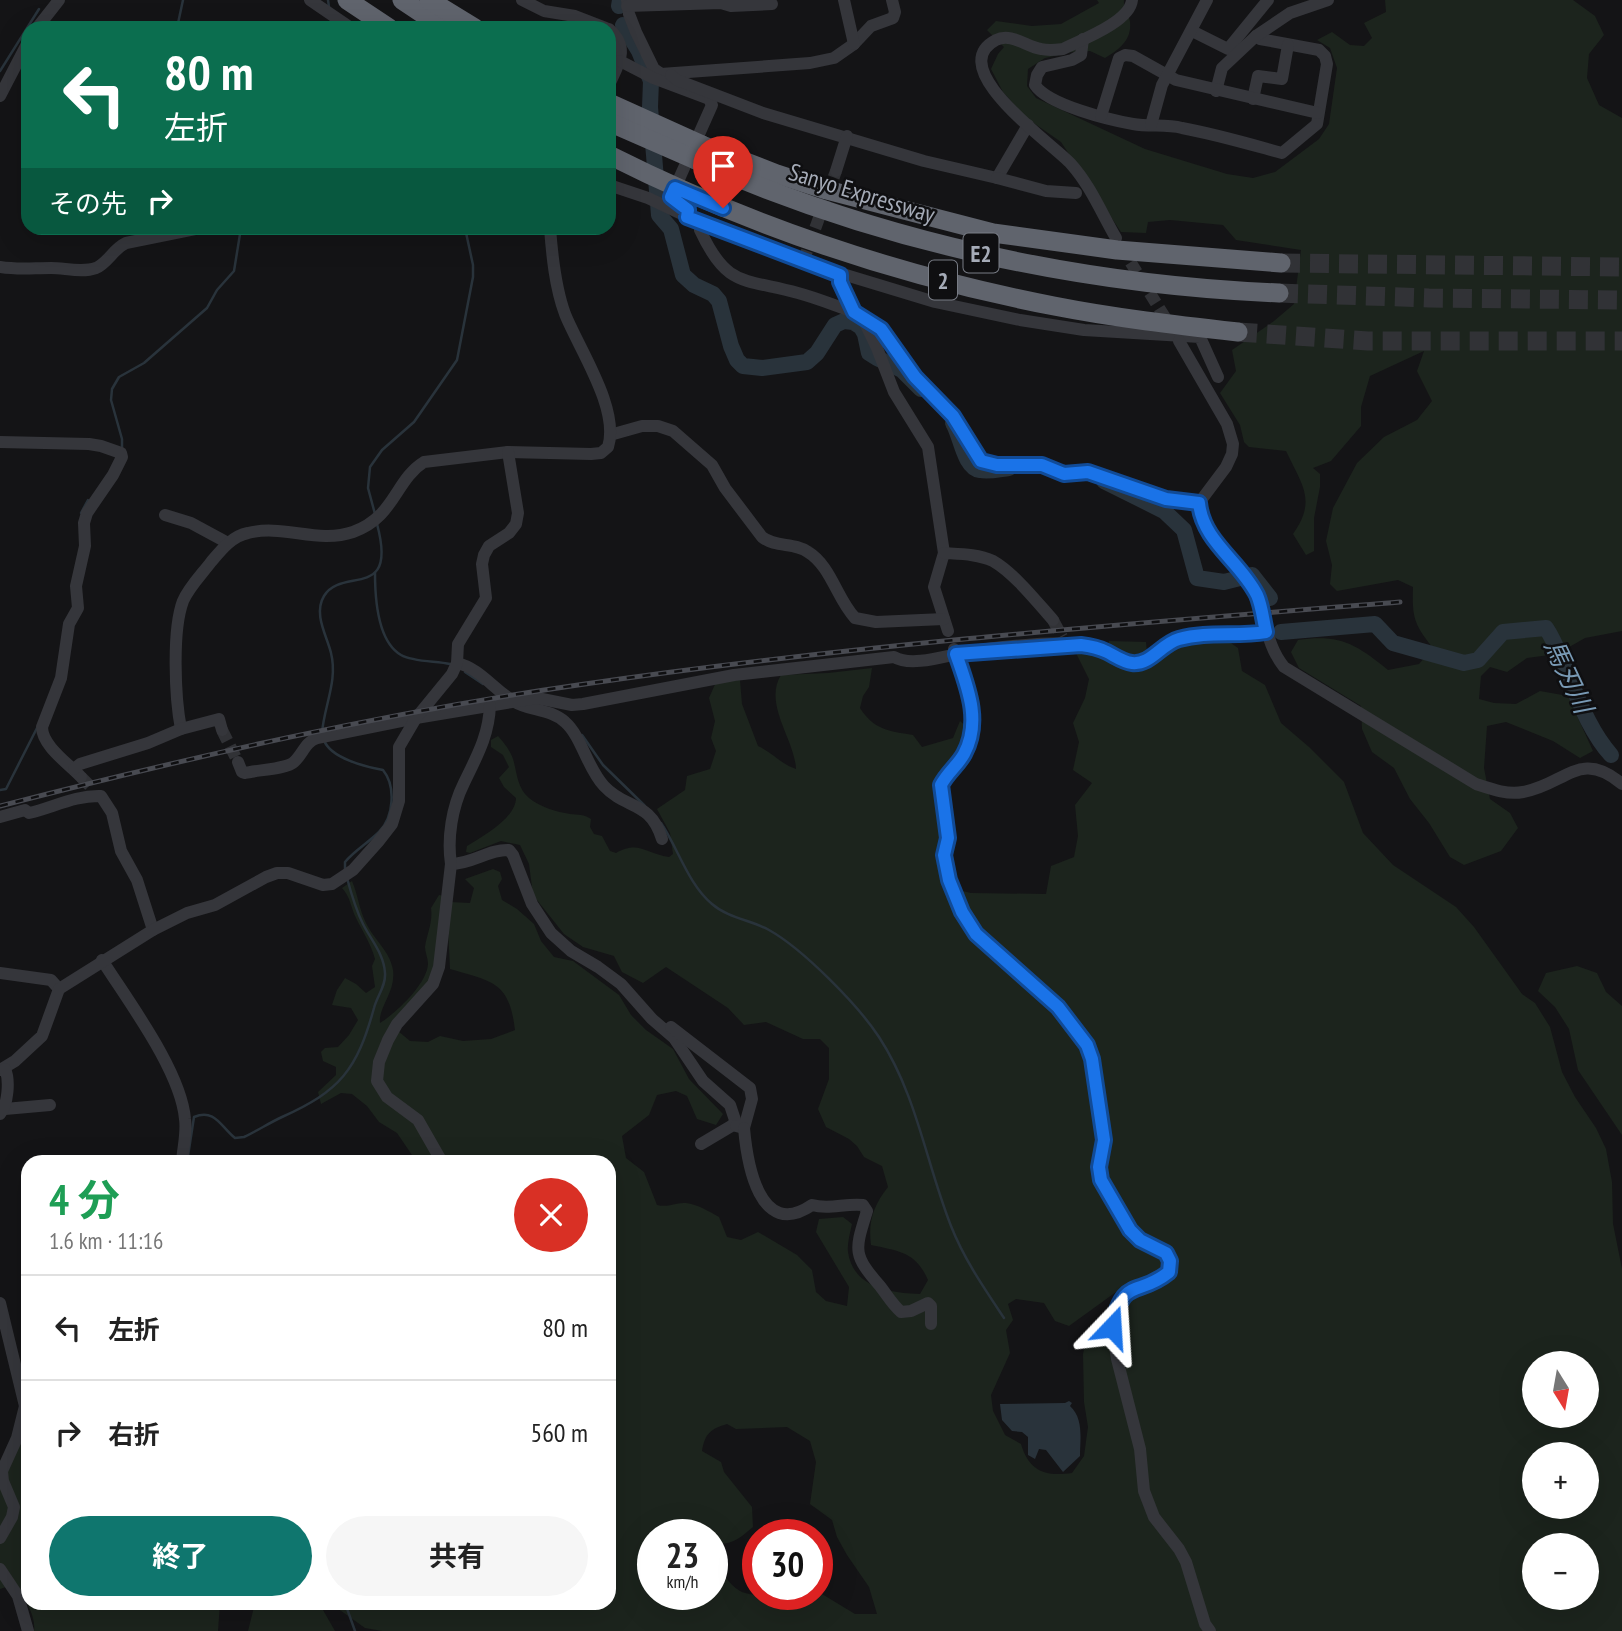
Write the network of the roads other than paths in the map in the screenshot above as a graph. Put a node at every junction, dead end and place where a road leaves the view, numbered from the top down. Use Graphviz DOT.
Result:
graph roads {
  1 [pos="347,0"];
  2 [pos="402,0"];
  3 [pos="429,0"];
  4 [pos="522,0"];
  5 [pos="844,0"];
  6 [pos="892,0"];
  7 [pos="1132,0"];
  8 [pos="1208,0"];
  9 [pos="1268,0"];
  10 [pos="1328,0"];
  11 [pos="53,2"];
  12 [pos="315,3"];
  13 [pos="772,4"];
  14 [pos="545,5"];
  15 [pos="628,7"];
  16 [pos="41,21"];
  17 [pos="342,21"];
  18 [pos="378,21"];
  19 [pos="434,21"];
  20 [pos="464,21"];
  21 [pos="588,21"];
  22 [pos="616,21"];
  23 [pos="1192,31"];
  24 [pos="616,36"];
  25 [pos="1256,36"];
  26 [pos="1083,39"];
  27 [pos="854,44"];
  28 [pos="1288,45"];
  29 [pos="21,55"];
  30 [pos="620,61"];
  31 [pos="616,70"];
  32 [pos="701,70"];
  33 [pos="671,75"];
  34 [pos="1168,75"];
  35 [pos="1216,91"];
  36 [pos="699,92"];
  37 [pos="1,93"];
  38 [pos="1253,99"];
  39 [pos="616,107"];
  40 [pos="1318,113"];
  41 [pos="1101,116"];
  42 [pos="616,124"];
  43 [pos="1028,125"];
  44 [pos="1150,125"];
  45 [pos="847,136"];
  46 [pos="699,152"];
  47 [pos="616,159"];
  48 [pos="836,171"];
  49 [pos="997,178"];
  50 [pos="662,182"];
  51 [pos="616,187"];
  52 [pos="1076,193"];
  53 [pos="682,214"];
  54 [pos="703,224"];
  55 [pos="165,235"];
  56 [pos="551,235"];
  57 [pos="1116,238"];
  58 [pos="1281,263"];
  59 [pos="0,267"];
  60 [pos="840,275"];
  61 [pos="1279,293"];
  62 [pos="859,315"];
  63 [pos="1238,332"];
  64 [pos="1179,341"];
  65 [pos="1218,377"];
  66 [pos="610,435"];
  67 [pos="0,442"];
  68 [pos="508,452"];
  69 [pos="1199,503"];
  70 [pos="165,515"];
  71 [pos="228,543"];
  72 [pos="943,553"];
  73 [pos="1053,620"];
  74 [pos="1266,632"];
  75 [pos="955,651"];
  76 [pos="457,663"];
  77 [pos="513,702"];
  78 [pos="491,705"];
  79 [pos="416,718"];
  80 [pos="181,729"];
  81 [pos="222,730"];
  82 [pos="238,762"];
  83 [pos="1622,784"];
  84 [pos="0,817"];
  85 [pos="662,839"];
  86 [pos="452,864"];
  87 [pos="153,930"];
  88 [pos="102,960"];
  89 [pos="0,973"];
  90 [pos="60,989"];
  91 [pos="642,1007"];
  92 [pos="3,1069"];
  93 [pos="50,1105"];
  94 [pos="2,1112"];
  95 [pos="738,1126"];
  96 [pos="701,1144"];
  97 [pos="183,1155"];
  98 [pos="438,1155"];
  99 [pos="0,1303"];
  100 [pos="931,1324"];
  101 [pos="21,1390"];
  102 [pos="21,1422"];
  103 [pos="0,1538"];
  104 [pos="0,1569"];
  105 [pos="21,1606"];
  106 [pos="22,1610"];
  107 [pos="28,1631"];
  108 [pos="1210,1631"];
  1 -- 18 [label="highway"];
  2 -- 19 [label="highway"];
  3 -- 20 [label="highway"];
  4 -- 14 [label="street"];
  5 -- 27 [label="street"];
  6 -- 27 [label="street"];
  7 -- 26 [label="street"];
  8 -- 23 [label="street"];
  9 -- 23 [label="street"];
  10 -- 25 [label="street"];
  11 -- 16 [label="street"];
  12 -- 17 [label="street"];
  13 -- 15 [label="street"];
  14 -- 21 [label="street"];
  15 -- 22 [label="street"];
  15 -- 33 [label="street"];
  23 -- 34 [label="street"];
  24 -- 30 [label="street"];
  25 -- 28 [label="street"];
  25 -- 35 [label="street"];
  26 -- 41 [label="street"];
  26 -- 43 [label="street"];
  27 -- 32 [label="street"];
  28 -- 38 [label="street"];
  28 -- 40 [label="street"];
  29 -- 37 [label="street"];
  30 -- 31 [label="street"];
  30 -- 36 [label="street"];
  32 -- 33 [label="street"];
  32 -- 36 [label="street"];
  33 -- 36 [label="street"];
  34 -- 35 [label="street"];
  34 -- 41 [label="street"];
  34 -- 44 [label="street"];
  35 -- 38 [label="street"];
  36 -- 45 [label="street"];
  36 -- 50 [label="street"];
  38 -- 40 [label="street"];
  39 -- 46 [label="highway, Sanyo Expressway / E2, bridge"];
  40 -- 44 [label="street"];
  41 -- 44 [label="street"];
  42 -- 46 [label="highway, Sanyo Expressway / E2, bridge"];
  43 -- 49 [label="street"];
  43 -- 57 [label="street"];
  45 -- 48 [label="street"];
  45 -- 49 [label="street"];
  46 -- 58 [label="highway, Sanyo Expressway / E2"];
  46 -- 61 [label="highway, Sanyo Expressway / E2"];
  47 -- 50 [label="highway, 2"];
  49 -- 52 [label="street"];
  50 -- 53 [label="street"];
  50 -- 63 [label="highway, 2"];
  51 -- 53 [label="street"];
  53 -- 54 [label="street"];
  54 -- 60 [label="street"];
  54 -- 62 [label="street"];
  55 -- 59 [label="street"];
  56 -- 66 [label="street"];
  60 -- 62 [label="street"];
  60 -- 65 [label="street"];
  62 -- 69 [label="street"];
  62 -- 72 [label="street"];
  64 -- 69 [label="street"];
  66 -- 68 [label="street"];
  66 -- 72 [label="street"];
  67 -- 80 [label="street"];
  68 -- 71 [label="street"];
  68 -- 76 [label="street"];
  69 -- 74 [label="street"];
  70 -- 71 [label="street"];
  71 -- 80 [label="street"];
  72 -- 73 [label="street"];
  74 -- 75 [label="street"];
  74 -- 83 [label="street"];
  75 -- 77 [label="street"];
  75 -- 108 [label="street"];
  76 -- 77 [label="street"];
  76 -- 79 [label="street"];
  77 -- 78 [label="street"];
  77 -- 85 [label="street"];
  78 -- 79 [label="street"];
  78 -- 86 [label="street"];
  79 -- 82 [label="street"];
  79 -- 87 [label="street"];
  80 -- 81 [label="street"];
  84 -- 87 [label="street"];
  86 -- 91 [label="street"];
  86 -- 98 [label="street"];
  87 -- 88 [label="street"];
  88 -- 90 [label="street"];
  88 -- 97 [label="street"];
  89 -- 90 [label="street"];
  90 -- 92 [label="street"];
  91 -- 95 [label="street"];
  91 -- 95 [label="street"];
  92 -- 94 [label="street"];
  93 -- 94 [label="street"];
  95 -- 96 [label="street"];
  95 -- 100 [label="street"];
  99 -- 101 [label="street"];
  102 -- 103 [label="street"];
  104 -- 105 [label="street"];
  106 -- 107 [label="street"];
}
